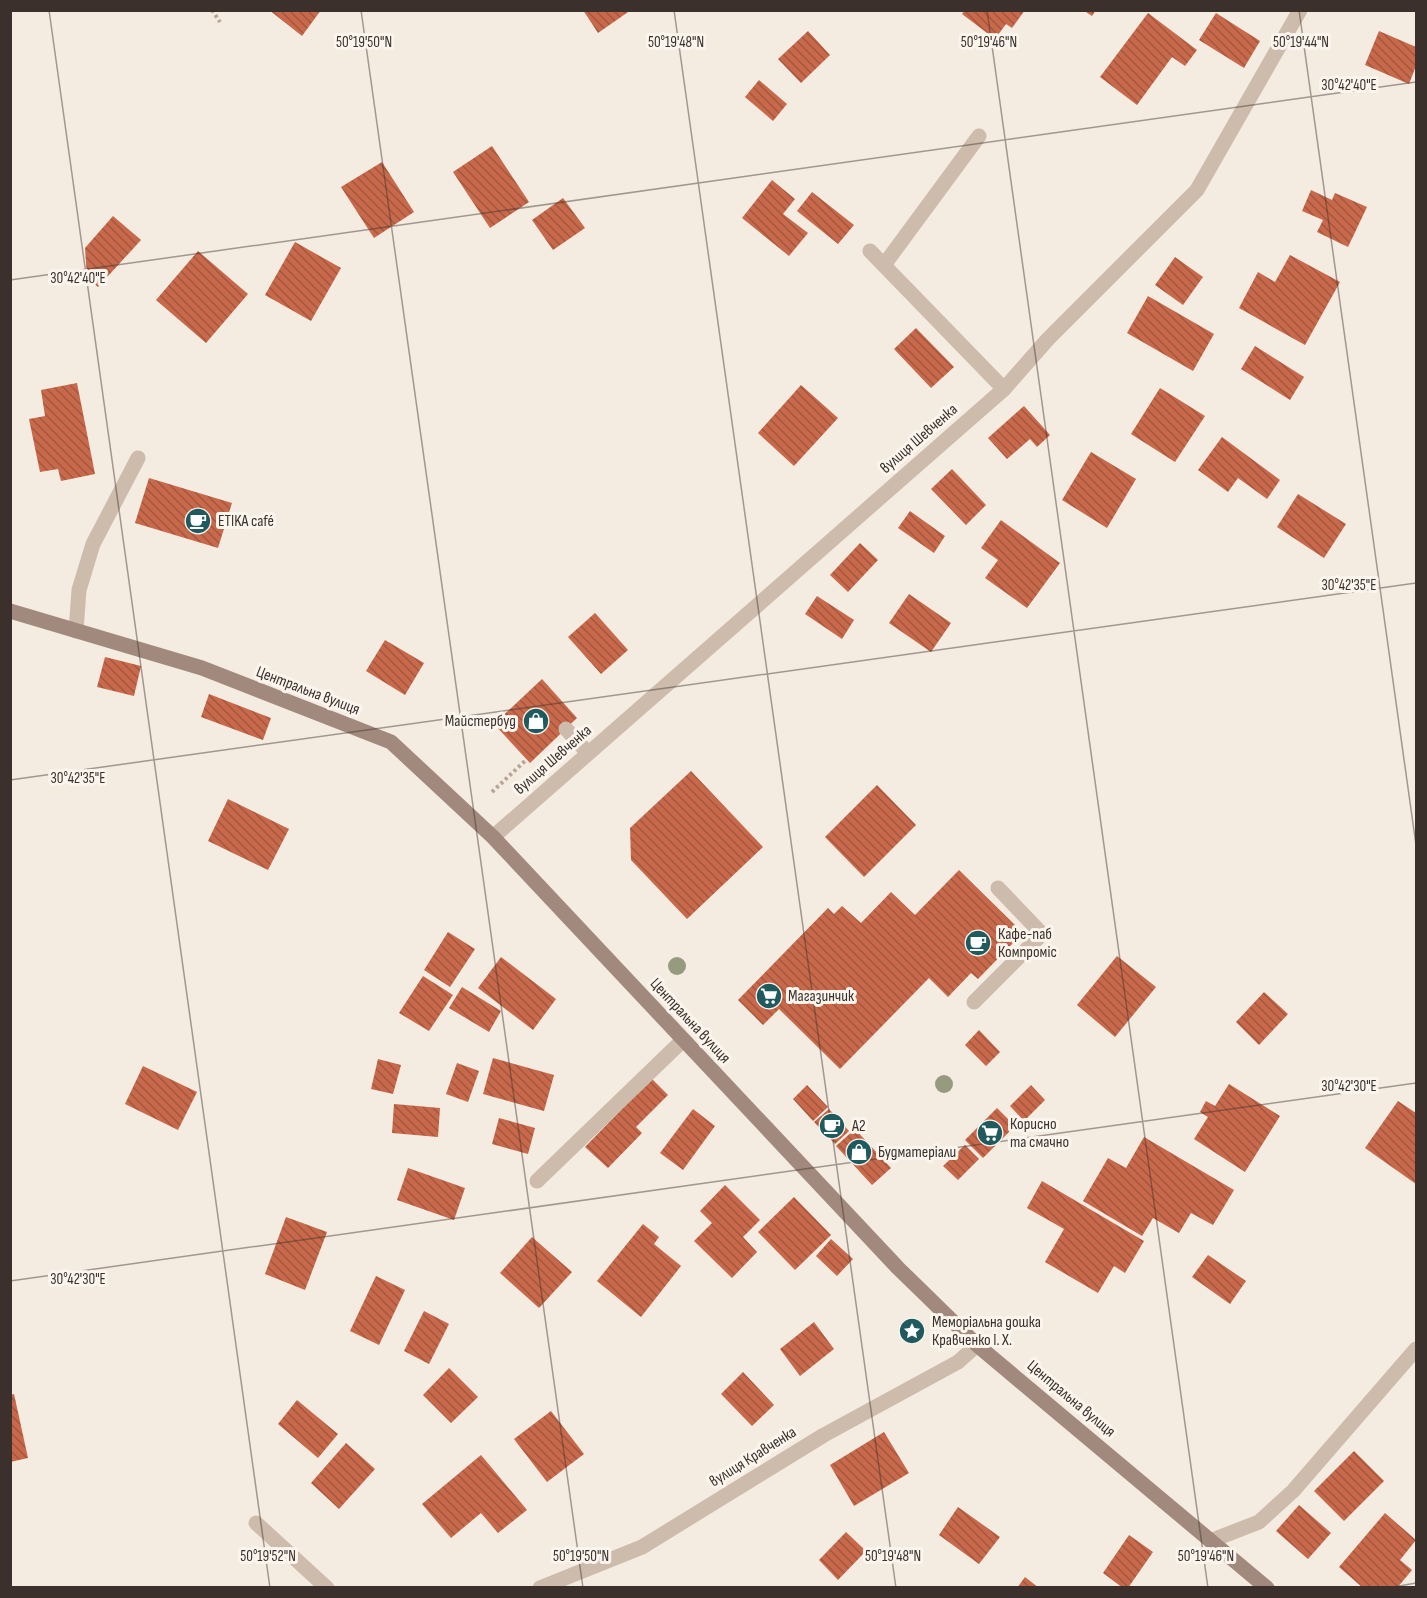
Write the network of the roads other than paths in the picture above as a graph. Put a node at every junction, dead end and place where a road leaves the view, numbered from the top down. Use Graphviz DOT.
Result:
graph roads {
  1 [pos="1300,10"];
  2 [pos="979,136"];
  3 [pos="870,251"];
  4 [pos="884,265"];
  5 [pos="1004,389"];
  6 [pos="138,458"];
  7 [pos="10,611"];
  8 [pos="76,631"];
  9 [pos="566,729"];
  10 [pos="588,753"];
  11 [pos="494,837"];
  12 [pos="998,888"];
  13 [pos="974,1002"];
  14 [pos="682,1041"];
  15 [pos="537,1181"];
  16 [pos="977,1345"];
  17 [pos="1416,1349"];
  18 [pos="256,1523"];
  19 [pos="1210,1541"];
  20 [pos="327,1587"];
  21 [pos="540,1587"];
  22 [pos="1267,1587"];
  1 -- 5 [label="street, вулиця Шевченка"];
  2 -- 4 [label="street"];
  3 -- 4 [label="street"];
  4 -- 5 [label="street"];
  5 -- 10 [label="street, вулиця Шевченка"];
  6 -- 8 [label="street"];
  7 -- 8 [label="street, Центральна вулиця"];
  8 -- 11 [label="street, Центральна вулиця"];
  9 -- 10 [label="street"];
  10 -- 11 [label="street, вулиця Шевченка"];
  11 -- 14 [label="street, Центральна вулиця"];
  12 -- 13 [label="street"];
  14 -- 15 [label="street"];
  14 -- 16 [label="street, Центральна вулиця"];
  16 -- 19 [label="street, Центральна вулиця"];
  16 -- 21 [label="street, вулиця Кравченка"];
  17 -- 19 [label="street"];
  18 -- 20 [label="street"];
  19 -- 22 [label="street, Центральна вулиця"];
}
